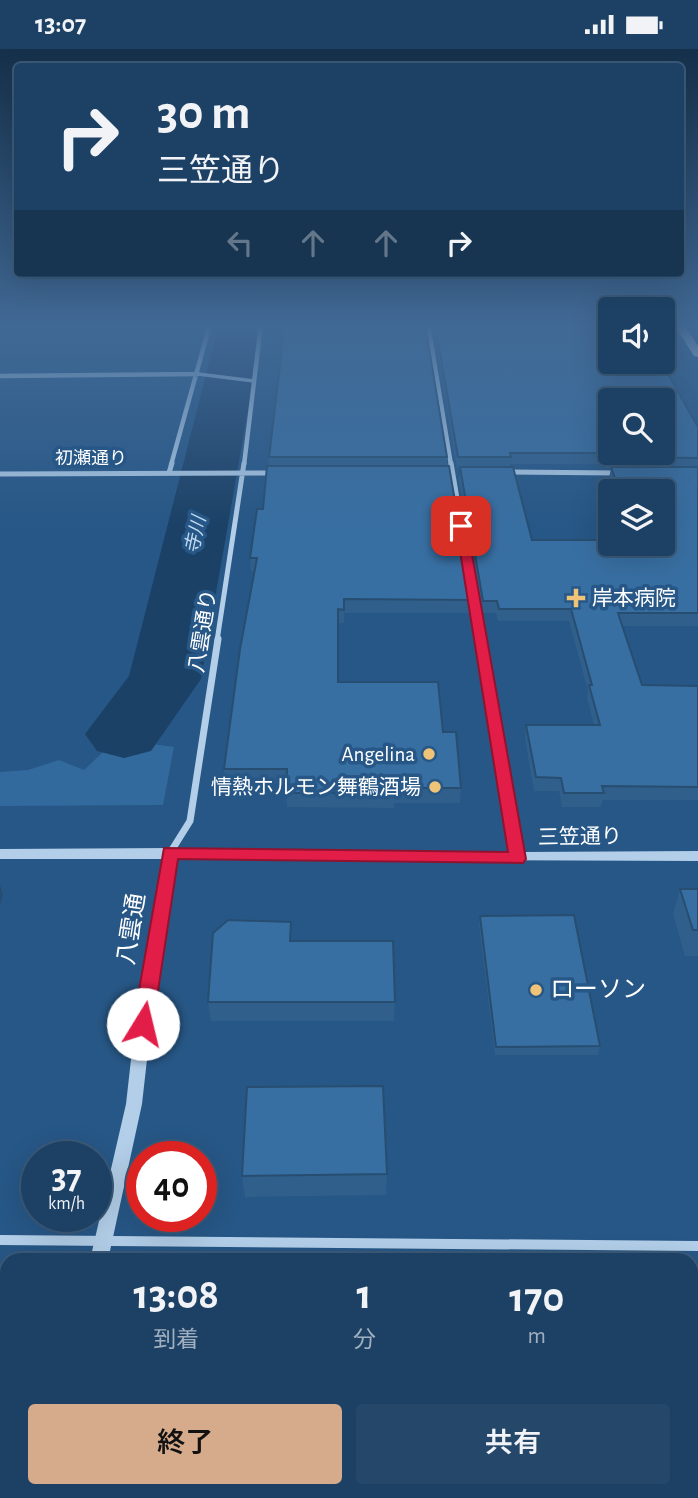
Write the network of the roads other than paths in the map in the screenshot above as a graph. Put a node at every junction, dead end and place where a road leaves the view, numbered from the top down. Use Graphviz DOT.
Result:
graph roads {
  1 [pos="193,392"];
  2 [pos="253,392"];
  3 [pos="439,392"];
  4 [pos="440,472"];
  5 [pos="453,472"];
  6 [pos="466,472"];
  7 [pos="494,472"];
  8 [pos="169,473"];
  9 [pos="243,473"];
  10 [pos="282,473"];
  11 [pos="630,473"];
  12 [pos="0,474"];
  13 [pos="170,853"];
  14 [pos="0,854"];
  15 [pos="698,856"];
  16 [pos="517,859"];
  17 [pos="0,1240"];
  18 [pos="698,1246"];
  19 [pos="101,1251"];
  1 -- 8 [label="street"];
  2 -- 9 [label="street, 八雲通り"];
  3 -- 5 [label="street"];
  4 -- 5 [label="street"];
  5 -- 6 [label="street"];
  5 -- 16 [label="street"];
  7 -- 11 [label="street"];
  8 -- 9 [label="street, 初瀬通り"];
  8 -- 12 [label="street, 初瀬通り"];
  9 -- 10 [label="street"];
  9 -- 13 [label="street, 八雲通り"];
  13 -- 14 [label="street, 三笠通り"];
  13 -- 16 [label="street, 三笠通り"];
  13 -- 19 [label="street, 八雲通"];
  15 -- 16 [label="street, 三笠通り"];
  17 -- 19 [label="street"];
  18 -- 19 [label="street"];
}
